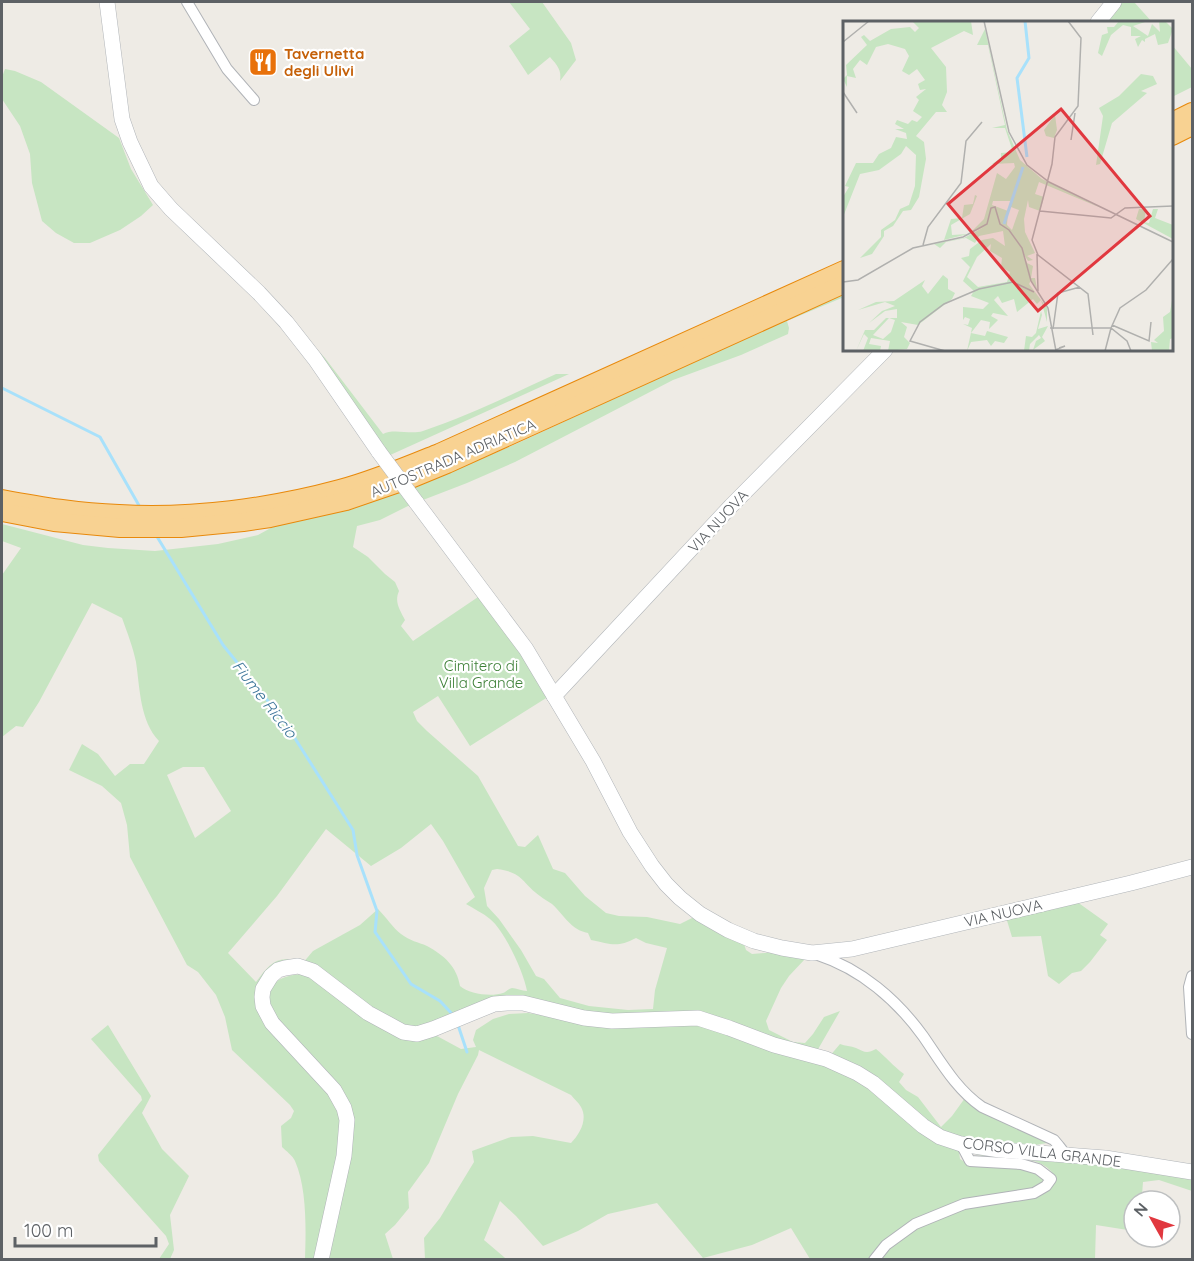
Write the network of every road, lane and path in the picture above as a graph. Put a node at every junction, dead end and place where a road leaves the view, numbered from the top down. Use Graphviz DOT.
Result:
graph roads {
  1 [pos="107,2"];
  2 [pos="187,2"];
  3 [pos="1114,2"];
  4 [pos="1099,21"];
  5 [pos="254,100"];
  6 [pos="1192,112"];
  7 [pos="1173,122"];
  8 [pos="1192,126"];
  9 [pos="1173,136"];
  10 [pos="843,270"];
  11 [pos="843,284"];
  12 [pos="884,351"];
  13 [pos="2,499"];
  14 [pos="309,502"];
  15 [pos="2,512"];
  16 [pos="554,696"];
  17 [pos="1192,867"];
  18 [pos="812,953"];
  19 [pos="1192,976"];
  20 [pos="1192,1034"];
  21 [pos="961,1144"];
  22 [pos="1066,1155"];
  23 [pos="1192,1172"];
  24 [pos="321,1260"];
  25 [pos="874,1260"];
  1 -- 16 [label="street, VIA NUOVA, bridge"];
  2 -- 5 [label="street"];
  3 -- 4 [label="street"];
  6 -- 7 [label="highway"];
  8 -- 9 [label="highway"];
  10 -- 14 [label="highway, AUTOSTRADA ADRIATICA"];
  11 -- 14 [label="highway, AUTOSTRADA ADRIATICA"];
  12 -- 16 [label="street, VIA NUOVA"];
  13 -- 14 [label="highway, AUTOSTRADA ADRIATICA"];
  14 -- 15 [label="highway, AUTOSTRADA ADRIATICA"];
  16 -- 18 [label="street, VIA NUOVA"];
  17 -- 18 [label="street, VIA NUOVA"];
  18 -- 22 [label="street, VIA NUOVA"];
  19 -- 20 [label="street"];
  21 -- 22 [label="street, CORSO VILLA GRANDE"];
  21 -- 24 [label="street, CORSO VILLA GRANDE"];
  21 -- 25 [label="street"];
  22 -- 23 [label="street, CORSO VILLA GRANDE"];
}
